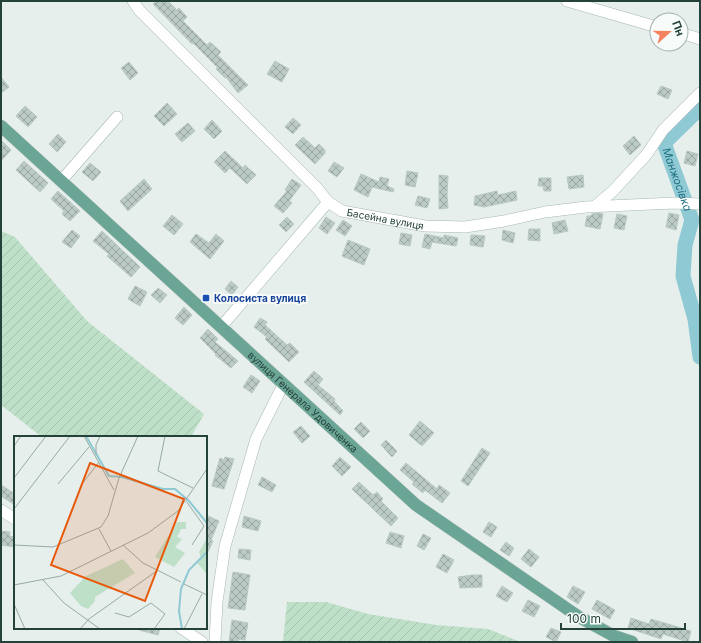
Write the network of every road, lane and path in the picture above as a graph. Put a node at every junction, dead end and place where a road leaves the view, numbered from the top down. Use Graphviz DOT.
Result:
graph roads {
  1 [pos="133,1"];
  2 [pos="567,1"];
  3 [pos="649,25"];
  4 [pos="689,36"];
  5 [pos="700,39"];
  6 [pos="700,92"];
  7 [pos="117,117"];
  8 [pos="1,126"];
  9 [pos="61,181"];
  10 [pos="328,202"];
  11 [pos="700,204"];
  12 [pos="594,207"];
  13 [pos="221,327"];
  14 [pos="283,385"];
  15 [pos="1,510"];
  16 [pos="14,518"];
  17 [pos="182,629"];
  18 [pos="202,642"];
  19 [pos="215,642"];
  20 [pos="632,642"];
  1 -- 10 [label="street, Басейна вулиця"];
  2 -- 3 [label="street"];
  4 -- 5 [label="street"];
  6 -- 12 [label="street"];
  7 -- 9 [label="street"];
  8 -- 9 [label="main road, вулиця Генерала Удовиченка"];
  9 -- 13 [label="main road, вулиця Генерала Удовиченка"];
  10 -- 12 [label="street, Басейна вулиця"];
  10 -- 13 [label="street"];
  11 -- 12 [label="street, Басейна вулиця"];
  13 -- 14 [label="main road, вулиця Генерала Удовиченка"];
  14 -- 19 [label="street"];
  14 -- 20 [label="main road, вулиця Генерала Удовиченка"];
  15 -- 16 [label="street"];
  17 -- 18 [label="street"];
}
